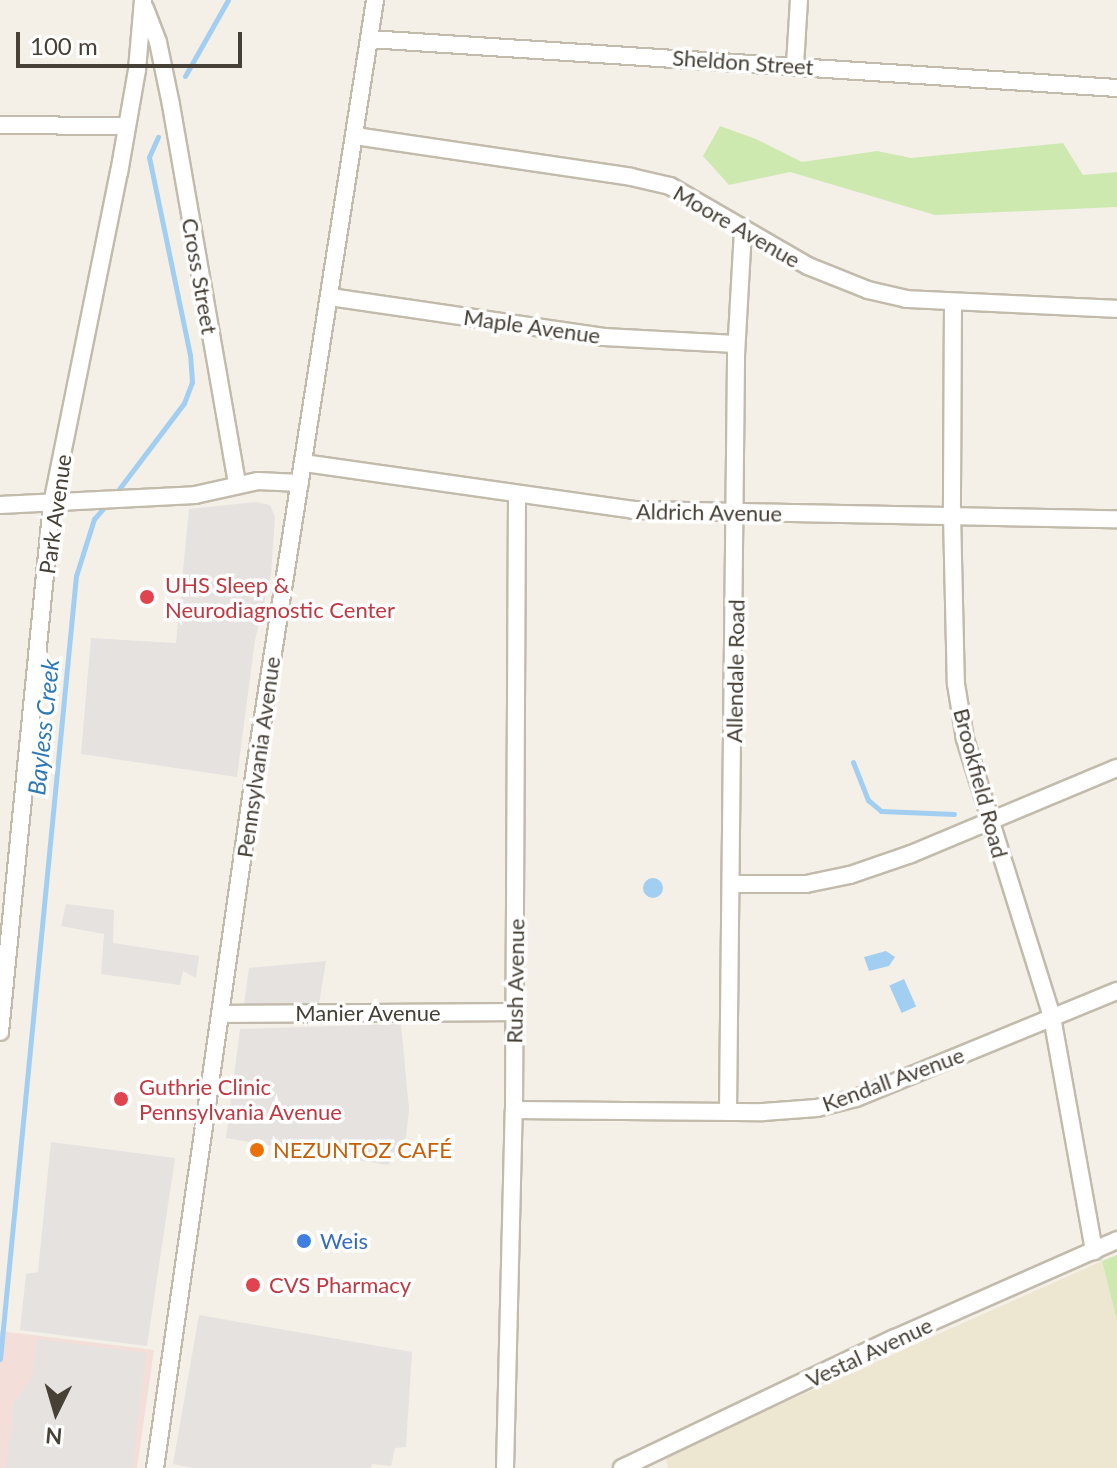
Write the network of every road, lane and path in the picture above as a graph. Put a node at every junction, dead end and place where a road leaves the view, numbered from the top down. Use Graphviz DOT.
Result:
graph roads {
  1 [pos="375,0"];
  2 [pos="799,0"];
  3 [pos="144,3"];
  4 [pos="369,39"];
  5 [pos="795,65"];
  6 [pos="1117,88"];
  7 [pos="0,125"];
  8 [pos="125,126"];
  9 [pos="355,136"];
  10 [pos="743,230"];
  11 [pos="330,297"];
  12 [pos="953,303"];
  13 [pos="1117,309"];
  14 [pos="736,344"];
  15 [pos="304,463"];
  16 [pos="300,483"];
  17 [pos="237,485"];
  18 [pos="517,494"];
  19 [pos="52,504"];
  20 [pos="0,505"];
  21 [pos="737,513"];
  22 [pos="952,514"];
  23 [pos="1117,519"];
  24 [pos="1117,768"];
  25 [pos="989,820"];
  26 [pos="732,884"];
  27 [pos="1117,991"];
  28 [pos="515,1012"];
  29 [pos="220,1014"];
  30 [pos="1052,1017"];
  31 [pos="0,1032"];
  32 [pos="514,1110"];
  33 [pos="728,1112"];
  34 [pos="1117,1240"];
  35 [pos="1094,1251"];
  36 [pos="155,1468"];
  37 [pos="505,1468"];
  38 [pos="622,1468"];
  1 -- 4 [label="street, Pennsylvania Avenue"];
  2 -- 5 [label="street"];
  3 -- 8 [label="street, Park Avenue"];
  3 -- 17 [label="street, Cross Street"];
  4 -- 5 [label="street, Sheldon Street"];
  4 -- 9 [label="street, Pennsylvania Avenue"];
  5 -- 6 [label="street, Sheldon Street"];
  7 -- 8 [label="street"];
  8 -- 19 [label="street, Park Avenue"];
  9 -- 10 [label="street, Moore Avenue"];
  9 -- 11 [label="street, Pennsylvania Avenue"];
  10 -- 12 [label="street, Moore Avenue"];
  10 -- 14 [label="street, Allendale Road"];
  11 -- 14 [label="street, Maple Avenue"];
  11 -- 15 [label="street, Pennsylvania Avenue"];
  12 -- 13 [label="street, Moore Avenue"];
  12 -- 22 [label="street, Brookfield Road"];
  14 -- 21 [label="street, Allendale Road"];
  15 -- 16 [label="street, Pennsylvania Avenue"];
  15 -- 18 [label="street, Aldrich Avenue"];
  16 -- 17 [label="street"];
  16 -- 29 [label="street, Pennsylvania Avenue"];
  17 -- 19 [label="street"];
  18 -- 21 [label="street, Aldrich Avenue"];
  18 -- 28 [label="street, Rush Avenue"];
  19 -- 20 [label="street"];
  19 -- 31 [label="street, Park Avenue"];
  21 -- 22 [label="street, Aldrich Avenue"];
  21 -- 26 [label="street, Allendale Road"];
  22 -- 23 [label="street, Aldrich Avenue"];
  22 -- 25 [label="street, Brookfield Road"];
  24 -- 25 [label="street"];
  25 -- 26 [label="street"];
  25 -- 30 [label="street, Brookfield Road"];
  26 -- 33 [label="street, Allendale Road"];
  27 -- 30 [label="street, Kendall Avenue"];
  28 -- 29 [label="street, Manier Avenue"];
  28 -- 32 [label="street, Rush Avenue"];
  29 -- 36 [label="street, Pennsylvania Avenue"];
  30 -- 33 [label="street, Kendall Avenue"];
  30 -- 35 [label="street, Brookfield Road"];
  32 -- 33 [label="street, Kendall Avenue"];
  32 -- 37 [label="street, Rush Avenue"];
  34 -- 35 [label="street, Vestal Avenue"];
  35 -- 38 [label="street, Vestal Avenue"];
}
